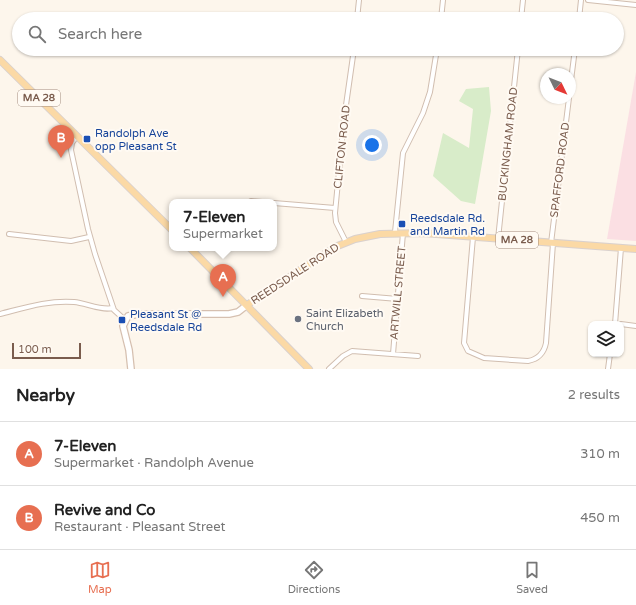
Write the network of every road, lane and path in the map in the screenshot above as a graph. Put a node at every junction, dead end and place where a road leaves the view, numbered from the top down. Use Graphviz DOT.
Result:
graph roads {
  1 [pos="359,0"];
  2 [pos="443,0"];
  3 [pos="523,0"];
  4 [pos="581,0"];
  5 [pos="588,0"];
  6 [pos="636,5"];
  7 [pos="358,12"];
  8 [pos="442,12"];
  9 [pos="522,12"];
  10 [pos="580,12"];
  11 [pos="353,56"];
  12 [pos="436,56"];
  13 [pos="517,56"];
  14 [pos="574,56"];
  15 [pos="0,60"];
  16 [pos="573,68"];
  17 [pos="568,104"];
  18 [pos="77,136"];
  19 [pos="277,203"];
  20 [pos="335,208"];
  21 [pos="169,227"];
  22 [pos="395,232"];
  23 [pos="403,232"];
  24 [pos="9,234"];
  25 [pos="89,237"];
  26 [pos="473,237"];
  27 [pos="498,239"];
  28 [pos="346,242"];
  29 [pos="552,243"];
  30 [pos="620,248"];
  31 [pos="636,249"];
  32 [pos="193,251"];
  33 [pos="362,296"];
  34 [pos="398,299"];
  35 [pos="247,306"];
  36 [pos="113,308"];
  37 [pos="0,314"];
  38 [pos="125,320"];
  39 [pos="615,321"];
  40 [pos="624,324"];
  41 [pos="636,326"];
  42 [pos="393,354"];
  43 [pos="418,356"];
  44 [pos="610,357"];
  45 [pos="307,368"];
  46 [pos="131,369"];
  47 [pos="329,369"];
  48 [pos="608,369"];
  1 -- 7 [label="street"];
  2 -- 8 [label="street"];
  3 -- 9 [label="street"];
  4 -- 10 [label="street"];
  5 -- 6 [label="street"];
  11 -- 20 [label="street, CLIFTON ROAD"];
  12 -- 22 [label="street"];
  13 -- 27 [label="street, BUCKINGHAM ROAD"];
  14 -- 16 [label="street"];
  15 -- 18 [label="main road, MA 28"];
  17 -- 29 [label="street, SPAFFORD ROAD"];
  18 -- 21 [label="main road, MA 28"];
  18 -- 25 [label="street"];
  19 -- 20 [label="street"];
  20 -- 28 [label="street, CLIFTON ROAD"];
  22 -- 23 [label="main road, REEDSDALE ROAD / MA 28"];
  22 -- 28 [label="main road, REEDSDALE ROAD / MA 28"];
  23 -- 26 [label="main road, REEDSDALE ROAD / MA 28"];
  23 -- 34 [label="street, ARTWILL STREET"];
  24 -- 25 [label="street"];
  25 -- 36 [label="street"];
  26 -- 27 [label="main road, REEDSDALE ROAD / MA 28"];
  26 -- 29 [label="street, SPAFFORD ROAD"];
  27 -- 29 [label="main road, REEDSDALE ROAD / MA 28"];
  28 -- 35 [label="main road, REEDSDALE ROAD / MA 28"];
  29 -- 30 [label="main road, REEDSDALE ROAD / MA 28"];
  30 -- 31 [label="main road, REEDSDALE ROAD / MA 28"];
  30 -- 39 [label="street"];
  32 -- 35 [label="main road"];
  33 -- 34 [label="street"];
  34 -- 42 [label="street, ARTWILL STREET"];
  35 -- 38 [label="street, REEDSDALE ROAD"];
  35 -- 45 [label="main road"];
  36 -- 37 [label="street"];
  36 -- 38 [label="street"];
  38 -- 46 [label="street"];
  40 -- 41 [label="street"];
  42 -- 43 [label="street, ARTWILL STREET"];
  42 -- 47 [label="street, ARTWILL STREET"];
  44 -- 48 [label="street"];
}
